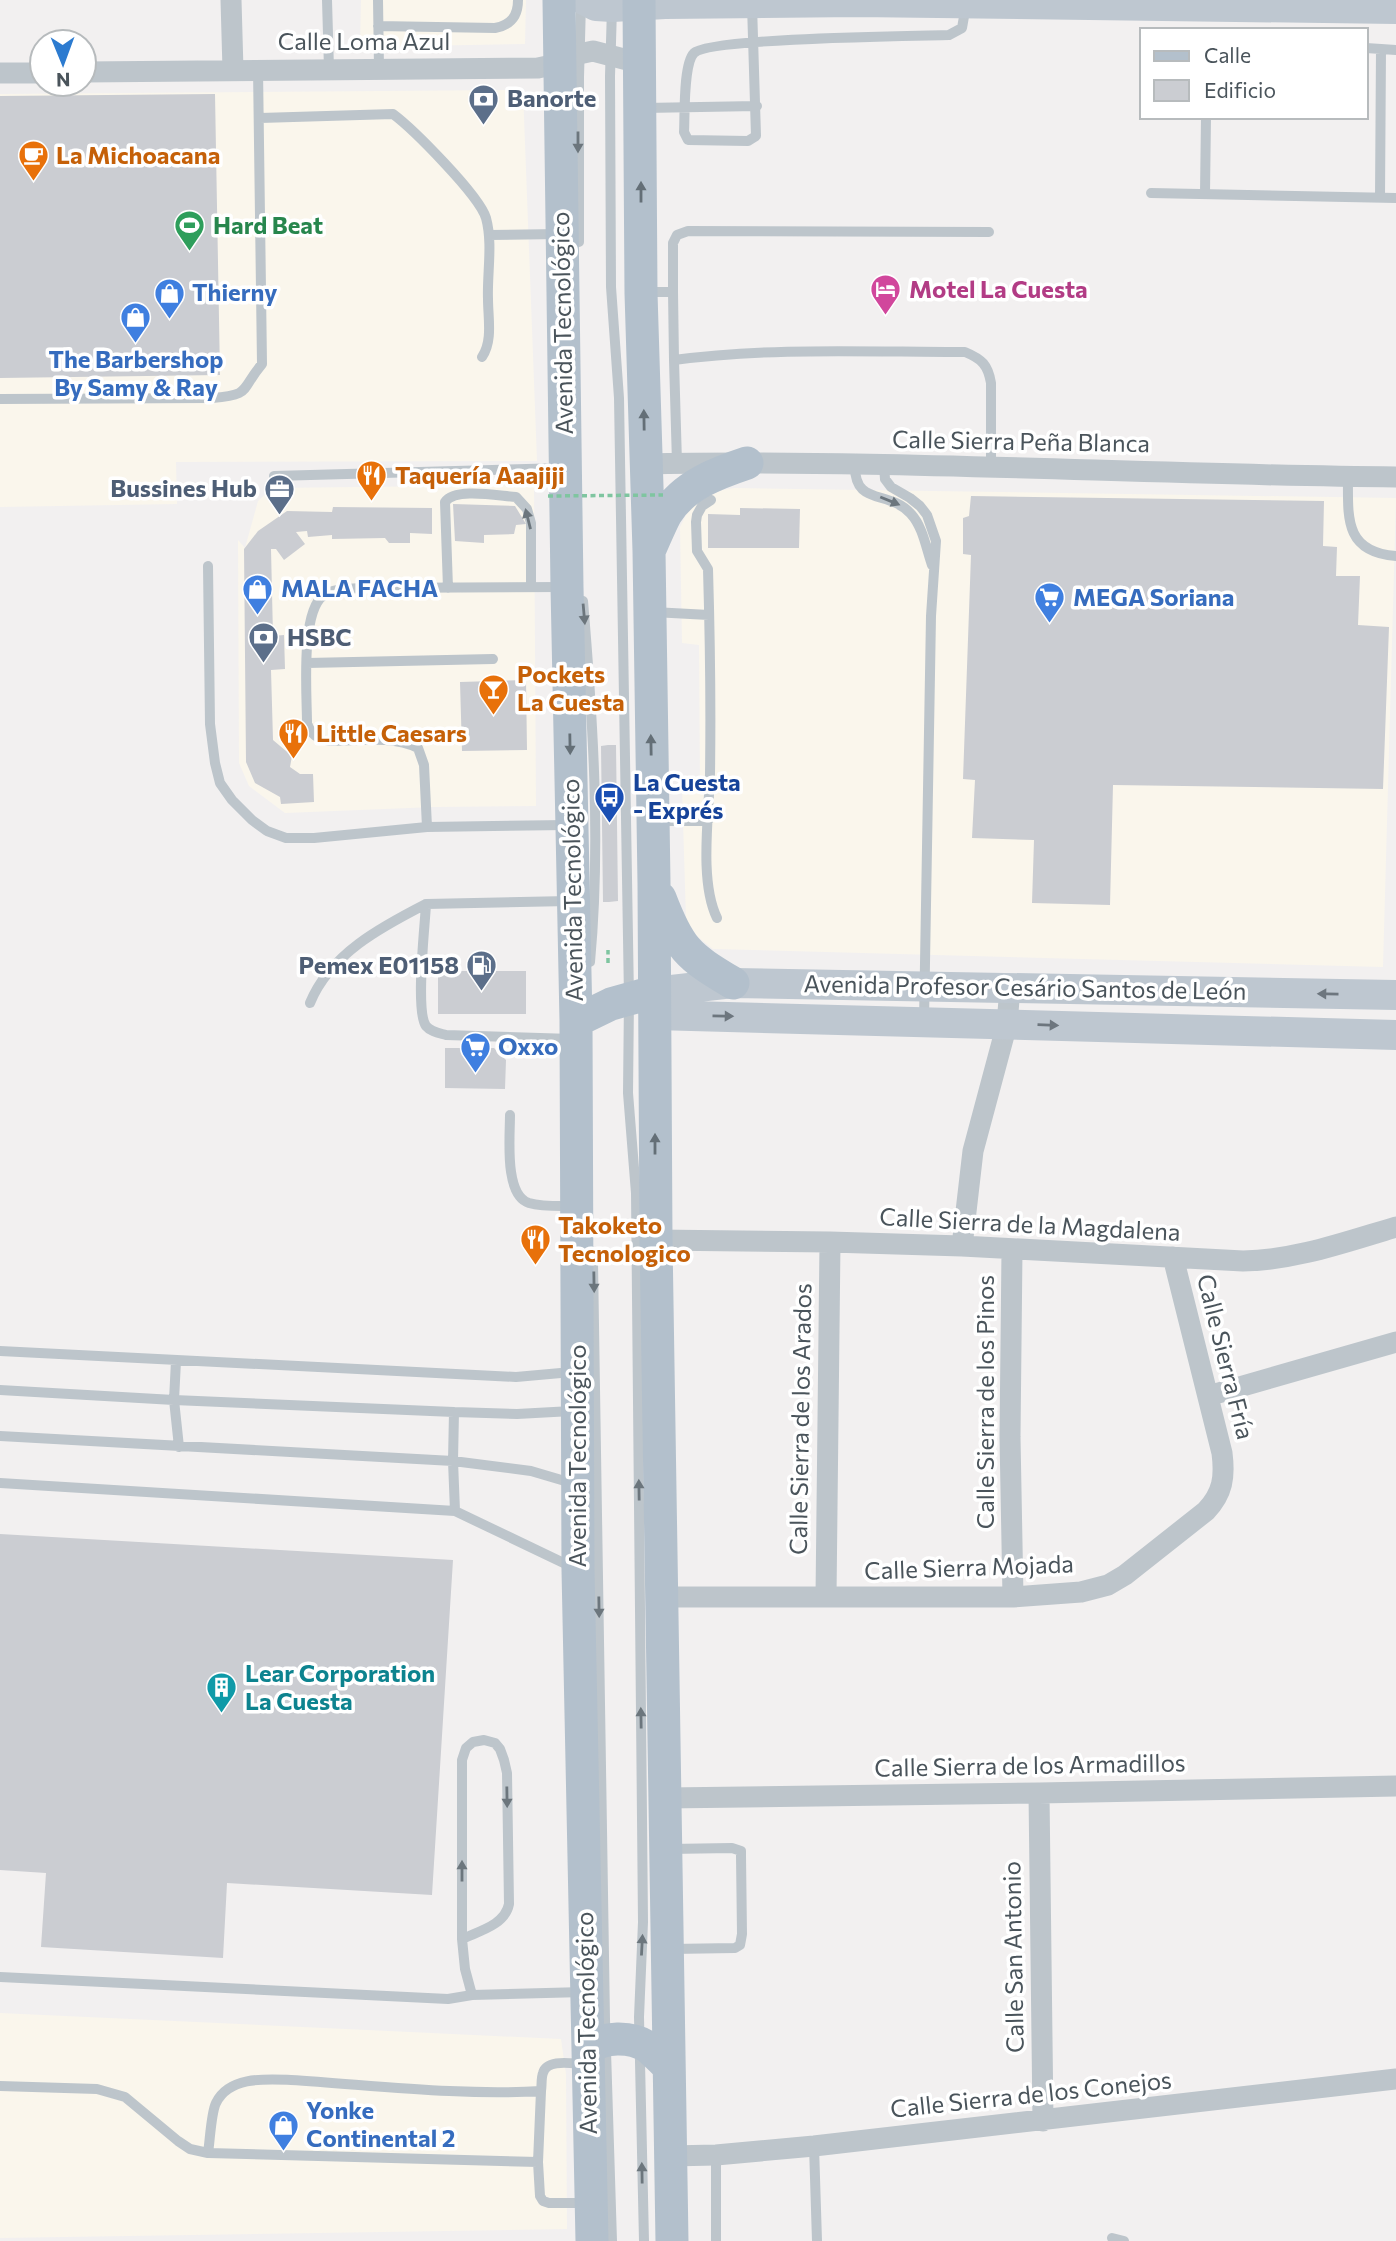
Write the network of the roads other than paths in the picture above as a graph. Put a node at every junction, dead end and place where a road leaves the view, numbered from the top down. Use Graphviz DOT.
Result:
graph roads {
  1 [pos="231,0"];
  2 [pos="327,0"];
  3 [pos="378,0"];
  4 [pos="518,0"];
  5 [pos="559,0"];
  6 [pos="858,1"];
  7 [pos="625,2"];
  8 [pos="752,2"];
  9 [pos="966,2"];
  10 [pos="1139,3"];
  11 [pos="1327,4"];
  12 [pos="1396,9"];
  13 [pos="379,26"];
  14 [pos="753,42"];
  15 [pos="1368,48"];
  16 [pos="1381,49"];
  17 [pos="1396,50"];
  18 [pos="570,59"];
  19 [pos="624,59"];
  20 [pos="379,68"];
  21 [pos="258,69"];
  22 [pos="329,69"];
  23 [pos="233,70"];
  24 [pos="98,72"];
  25 [pos="28,73"];
  26 [pos="0,74"];
  27 [pos="757,106"];
  28 [pos="640,108"];
  29 [pos="685,108"];
  30 [pos="260,118"];
  31 [pos="1206,119"];
  32 [pos="1151,193"];
  33 [pos="1205,194"];
  34 [pos="1380,197"];
  35 [pos="1396,198"];
  36 [pos="989,232"];
  37 [pos="489,235"];
  38 [pos="570,243"];
  39 [pos="657,292"];
  40 [pos="482,357"];
  41 [pos="674,360"];
  42 [pos="0,399"];
  43 [pos="677,463"];
  44 [pos="747,463"];
  45 [pos="644,464"];
  46 [pos="855,466"];
  47 [pos="884,466"];
  48 [pos="991,467"];
  49 [pos="566,468"];
  50 [pos="274,476"];
  51 [pos="1348,477"];
  52 [pos="1396,477"];
  53 [pos="711,500"];
  54 [pos="649,551"];
  55 [pos="1396,556"];
  56 [pos="208,566"];
  57 [pos="934,571"];
  58 [pos="531,587"];
  59 [pos="574,587"];
  60 [pos="449,588"];
  61 [pos="649,612"];
  62 [pos="709,615"];
  63 [pos="493,659"];
  64 [pos="307,663"];
  65 [pos="653,821"];
  66 [pos="708,821"];
  67 [pos="572,825"];
  68 [pos="427,827"];
  69 [pos="654,883"];
  70 [pos="574,901"];
  71 [pos="426,904"];
  72 [pos="717,918"];
  73 [pos="590,976"];
  74 [pos="733,983"];
  75 [pos="924,986"];
  76 [pos="1010,988"];
  77 [pos="1396,995"];
  78 [pos="646,1002"];
  79 [pos="310,1003"];
  80 [pos="584,1021"];
  81 [pos="924,1021"];
  82 [pos="1007,1024"];
  83 [pos="1396,1035"];
  84 [pos="510,1115"];
  85 [pos="577,1206"];
  86 [pos="1396,1227"];
  87 [pos="656,1241"];
  88 [pos="830,1242"];
  89 [pos="962,1246"];
  90 [pos="1012,1250"];
  91 [pos="593,1252"];
  92 [pos="1173,1257"];
  93 [pos="1396,1342"];
  94 [pos="0,1351"];
  95 [pos="176,1361"];
  96 [pos="578,1372"];
  97 [pos="0,1390"];
  98 [pos="1208,1396"];
  99 [pos="174,1400"];
  100 [pos="577,1411"];
  101 [pos="454,1412"];
  102 [pos="0,1436"];
  103 [pos="178,1447"];
  104 [pos="453,1461"];
  105 [pos="1224,1470"];
  106 [pos="0,1483"];
  107 [pos="578,1485"];
  108 [pos="455,1511"];
  109 [pos="578,1570"];
  110 [pos="662,1597"];
  111 [pos="825,1597"];
  112 [pos="1013,1597"];
  113 [pos="1396,1786"];
  114 [pos="1039,1793"];
  115 [pos="666,1798"];
  116 [pos="666,1849"];
  117 [pos="462,1939"];
  118 [pos="668,1949"];
  119 [pos="0,1977"];
  120 [pos="587,1992"];
  121 [pos="472,1995"];
  122 [pos="605,2049"];
  123 [pos="669,2067"];
  124 [pos="1396,2079"];
  125 [pos="0,2086"];
  126 [pos="541,2091"];
  127 [pos="1043,2121"];
  128 [pos="814,2146"];
  129 [pos="208,2153"];
  130 [pos="716,2155"];
  131 [pos="670,2156"];
  132 [pos="538,2162"];
  133 [pos="592,2203"];
  134 [pos="1112,2238"];
  135 [pos="592,2241"];
  136 [pos="612,2241"];
  137 [pos="644,2241"];
  138 [pos="672,2241"];
  139 [pos="716,2241"];
  140 [pos="817,2241"];
  141 [pos="1124,2241"];
  1 -- 23 [label="street"];
  2 -- 22 [label="lane"];
  3 -- 13 [label="lane"];
  4 -- 13 [label="lane"];
  5 -- 18 [label="main road, Avenida Tecnológico"];
  6 -- 8 [label="street"];
  6 -- 9 [label="street"];
  7 -- 8 [label="street"];
  7 -- 18 [label="lane"];
  7 -- 19 [label="main road"];
  8 -- 14 [label="lane"];
  9 -- 10 [label="street"];
  9 -- 14 [label="lane"];
  10 -- 11 [label="street"];
  11 -- 12 [label="street"];
  13 -- 20 [label="lane"];
  14 -- 27 [label="lane"];
  14 -- 29 [label="lane"];
  15 -- 16 [label="lane"];
  16 -- 17 [label="lane"];
  16 -- 34 [label="lane"];
  18 -- 19 [label="street, Calle Loma Azul"];
  18 -- 20 [label="street, Calle Loma Azul"];
  18 -- 38 [label="main road, Avenida Tecnológico, one-way"];
  19 -- 28 [label="main road"];
  19 -- 78 [label="lane"];
  20 -- 22 [label="street, Calle Loma Azul"];
  21 -- 22 [label="street, Calle Loma Azul"];
  21 -- 23 [label="street, Calle Loma Azul"];
  21 -- 30 [label="lane"];
  23 -- 24 [label="street, Calle Loma Azul"];
  25 -- 26 [label="street"];
  27 -- 29 [label="lane"];
  27 -- 29 [label="lane"];
  28 -- 29 [label="lane"];
  39 -- 28 [label="main road, one-way"];
  30 -- 37 [label="lane"];
  30 -- 42 [label="lane"];
  31 -- 33 [label="lane"];
  32 -- 33 [label="lane"];
  33 -- 34 [label="lane"];
  34 -- 35 [label="lane"];
  36 -- 39 [label="lane"];
  37 -- 38 [label="lane"];
  37 -- 40 [label="lane"];
  38 -- 49 [label="main road, Avenida Tecnológico"];
  39 -- 41 [label="lane"];
  45 -- 39 [label="main road, one-way"];
  41 -- 43 [label="lane"];
  41 -- 48 [label="lane"];
  43 -- 44 [label="street, Calle Sierra Peña Blanca"];
  43 -- 45 [label="street, Calle Sierra Peña Blanca"];
  44 -- 46 [label="street, Calle Sierra Peña Blanca"];
  44 -- 54 [label="main road"];
  45 -- 54 [label="main road"];
  46 -- 47 [label="street, Calle Sierra Peña Blanca"];
  46 -- 57 [label="lane, one-way"];
  47 -- 48 [label="street, Calle Sierra Peña Blanca"];
  47 -- 57 [label="lane"];
  48 -- 51 [label="street, Calle Sierra Peña Blanca"];
  49 -- 50 [label="lane"];
  49 -- 59 [label="main road, Avenida Tecnológico"];
  51 -- 52 [label="street, Calle Sierra Peña Blanca"];
  51 -- 55 [label="lane"];
  53 -- 62 [label="lane"];
  54 -- 61 [label="main road"];
  56 -- 68 [label="lane"];
  57 -- 75 [label="lane"];
  58 -- 59 [label="lane"];
  58 -- 60 [label="lane"];
  58 -- 60 [label="lane, one-way"];
  59 -- 67 [label="main road, Avenida Tecnológico, one-way"];
  59 -- 73 [label="lane, one-way"];
  60 -- 64 [label="lane"];
  61 -- 62 [label="lane"];
  65 -- 61 [label="main road, one-way"];
  62 -- 66 [label="lane"];
  63 -- 64 [label="lane"];
  64 -- 68 [label="lane"];
  65 -- 66 [label="lane"];
  65 -- 69 [label="main road"];
  66 -- 72 [label="lane"];
  67 -- 68 [label="lane"];
  67 -- 70 [label="main road, Avenida Tecnológico"];
  69 -- 74 [label="main road"];
  69 -- 78 [label="main road"];
  70 -- 71 [label="lane"];
  70 -- 80 [label="main road, Avenida Tecnológico"];
  71 -- 79 [label="lane"];
  71 -- 80 [label="lane"];
  74 -- 75 [label="street, Avenida Profesor Cesário Santos de León"];
  74 -- 78 [label="street, Avenida Profesor Cesário Santos de León"];
  75 -- 76 [label="street, Avenida Profesor Cesário Santos de León"];
  75 -- 81 [label="lane"];
  77 -- 76 [label="street, Avenida Profesor Cesário Santos de León, one-way"];
  76 -- 82 [label="street"];
  78 -- 80 [label="main road"];
  78 -- 81 [label="street, Avenida Profesor Cesário Santos de León, one-way"];
  87 -- 78 [label="main road, one-way"];
  122 -- 78 [label="lane, one-way"];
  80 -- 85 [label="main road, Avenida Tecnológico"];
  81 -- 82 [label="street, Avenida Profesor Cesário Santos de León"];
  82 -- 83 [label="street, Avenida Profesor Cesário Santos de León, one-way"];
  82 -- 89 [label="street"];
  84 -- 85 [label="lane"];
  85 -- 96 [label="main road, Avenida Tecnológico"];
  86 -- 92 [label="street, Calle Sierra de la Magdalena"];
  87 -- 88 [label="street, Calle Sierra de la Magdalena"];
  87 -- 110 [label="main road"];
  88 -- 89 [label="street, Calle Sierra de la Magdalena"];
  88 -- 111 [label="street, Calle Sierra de los Arados"];
  89 -- 90 [label="street, Calle Sierra de la Magdalena"];
  90 -- 92 [label="street, Calle Sierra de la Magdalena"];
  90 -- 112 [label="street, Calle Sierra de los Pinos"];
  91 -- 122 [label="lane, one-way"];
  92 -- 98 [label="street, Calle Sierra Fría"];
  93 -- 98 [label="street"];
  94 -- 95 [label="lane"];
  95 -- 96 [label="lane"];
  95 -- 99 [label="lane"];
  96 -- 100 [label="main road, Avenida Tecnológico"];
  97 -- 99 [label="lane"];
  98 -- 105 [label="street, Calle Sierra Fría"];
  99 -- 101 [label="lane"];
  99 -- 103 [label="lane"];
  100 -- 101 [label="lane"];
  100 -- 107 [label="main road, Avenida Tecnológico"];
  101 -- 104 [label="lane"];
  102 -- 103 [label="lane"];
  103 -- 104 [label="lane"];
  104 -- 107 [label="lane"];
  104 -- 108 [label="lane"];
  105 -- 112 [label="street, Calle Sierra Mojada"];
  106 -- 108 [label="lane"];
  107 -- 109 [label="main road, Avenida Tecnológico"];
  108 -- 109 [label="lane"];
  109 -- 120 [label="main road, Avenida Tecnológico"];
  110 -- 111 [label="street, Calle Sierra Mojada"];
  110 -- 115 [label="main road"];
  111 -- 112 [label="street, Calle Sierra Mojada"];
  113 -- 114 [label="street, Calle Sierra de los Armadillos"];
  114 -- 115 [label="street, Calle Sierra de los Armadillos"];
  114 -- 127 [label="street, Calle San Antonio"];
  115 -- 116 [label="main road"];
  116 -- 118 [label="main road"];
  116 -- 118 [label="lane"];
  117 -- 117 [label="lane, one-way"];
  117 -- 121 [label="lane"];
  118 -- 123 [label="main road"];
  119 -- 121 [label="lane"];
  120 -- 121 [label="lane"];
  120 -- 122 [label="main road, Avenida Tecnológico"];
  122 -- 123 [label="main road"];
  122 -- 126 [label="lane"];
  122 -- 133 [label="main road, Avenida Tecnológico"];
  122 -- 136 [label="lane"];
  137 -- 122 [label="lane, one-way"];
  123 -- 131 [label="main road"];
  124 -- 127 [label="street, Calle Sierra de los Conejos"];
  125 -- 129 [label="lane"];
  126 -- 129 [label="lane"];
  126 -- 132 [label="lane"];
  127 -- 128 [label="street, Calle Sierra de los Conejos"];
  128 -- 130 [label="street, Calle Sierra de los Conejos"];
  128 -- 140 [label="lane"];
  129 -- 132 [label="lane"];
  130 -- 131 [label="street, Calle Sierra de los Conejos"];
  130 -- 139 [label="lane"];
  131 -- 138 [label="main road"];
  132 -- 133 [label="lane"];
  133 -- 135 [label="main road, Avenida Tecnológico"];
  134 -- 141 [label="lane"];
}
